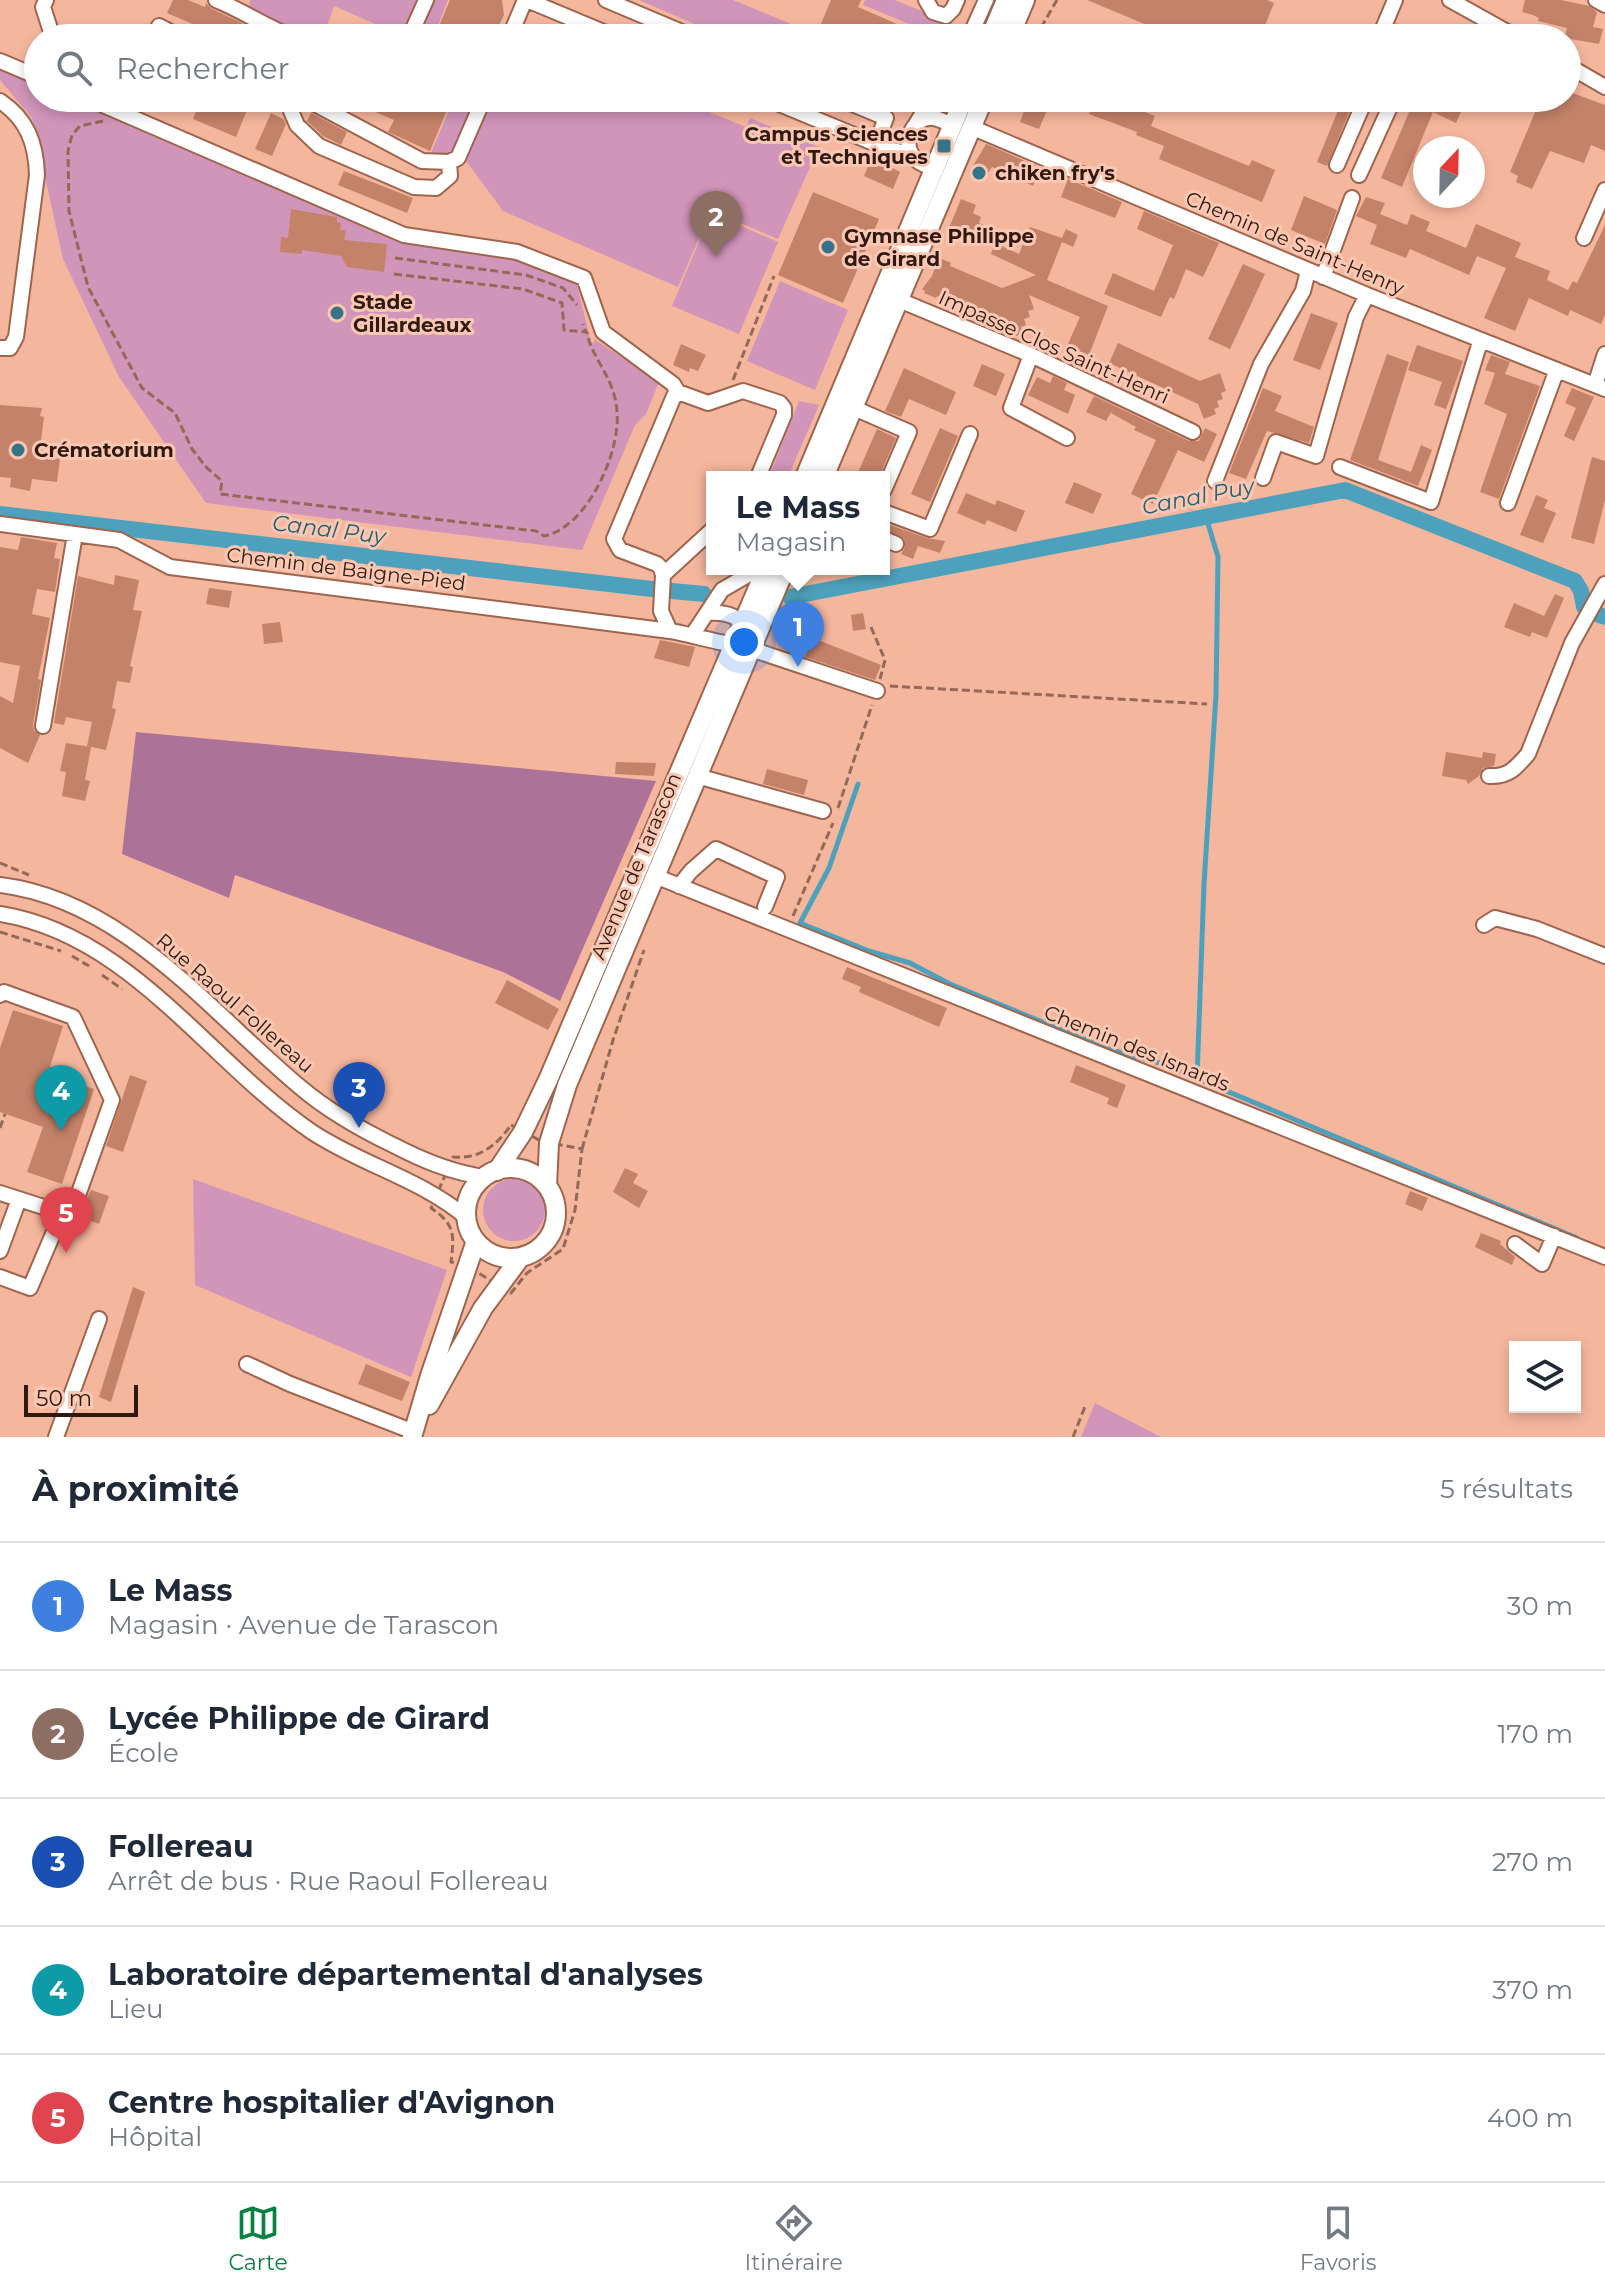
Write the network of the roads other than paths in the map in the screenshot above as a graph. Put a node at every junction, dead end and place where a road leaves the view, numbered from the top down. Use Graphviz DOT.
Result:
graph roads {
  1 [pos="46,0"];
  2 [pos="216,0"];
  3 [pos="426,0"];
  4 [pos="526,0"];
  5 [pos="606,0"];
  6 [pos="926,0"];
  7 [pos="957,0"];
  8 [pos="986,0"];
  9 [pos="1006,0"];
  10 [pos="1025,0"];
  11 [pos="1395,0"];
  12 [pos="1450,0"];
  13 [pos="1596,0"];
  14 [pos="237,4"];
  15 [pos="1605,5"];
  16 [pos="1490,22"];
  17 [pos="48,24"];
  18 [pos="261,24"];
  19 [pos="415,24"];
  20 [pos="515,24"];
  21 [pos="584,24"];
  22 [pos="663,24"];
  23 [pos="975,24"];
  24 [pos="996,24"];
  25 [pos="1015,24"];
  26 [pos="1385,24"];
  27 [pos="1494,24"];
  28 [pos="0,61"];
  29 [pos="24,71"];
  30 [pos="1581,73"];
  31 [pos="1605,87"];
  32 [pos="0,101"];
  33 [pos="119,112"];
  34 [pos="291,112"];
  35 [pos="330,112"];
  36 [pos="478,112"];
  37 [pos="800,112"];
  38 [pos="872,112"];
  39 [pos="923,112"];
  40 [pos="963,112"];
  41 [pos="973,112"];
  42 [pos="1360,112"];
  43 [pos="1385,112"];
  44 [pos="916,124"];
  45 [pos="962,126"];
  46 [pos="876,143"];
  47 [pos="911,154"];
  48 [pos="449,162"];
  49 [pos="1337,165"];
  50 [pos="935,169"];
  51 [pos="1359,175"];
  52 [pos="1605,190"];
  53 [pos="1352,198"];
  54 [pos="1584,238"];
  55 [pos="1308,271"];
  56 [pos="1323,277"];
  57 [pos="1367,295"];
  58 [pos="899,300"];
  59 [pos="1480,342"];
  60 [pos="0,348"];
  61 [pos="1605,354"];
  62 [pos="1031,355"];
  63 [pos="1556,372"];
  64 [pos="1600,387"];
  65 [pos="678,392"];
  66 [pos="854,408"];
  67 [pos="1193,432"];
  68 [pos="970,434"];
  69 [pos="1067,438"];
  70 [pos="1340,467"];
  71 [pos="761,471"];
  72 [pos="808,471"];
  73 [pos="827,471"];
  74 [pos="890,476"];
  75 [pos="1263,478"];
  76 [pos="1215,481"];
  77 [pos="1508,503"];
  78 [pos="890,514"];
  79 [pos="0,524"];
  80 [pos="75,534"];
  81 [pos="706,536"];
  82 [pos="663,575"];
  83 [pos="748,575"];
  84 [pos="764,575"];
  85 [pos="782,575"];
  86 [pos="1605,584"];
  87 [pos="707,613"];
  88 [pos="670,631"];
  89 [pos="693,634"];
  90 [pos="747,638"];
  91 [pos="877,691"];
  92 [pos="43,726"];
  93 [pos="697,776"];
  94 [pos="1489,776"];
  95 [pos="823,811"];
  96 [pos="655,876"];
  97 [pos="0,885"];
  98 [pos="679,886"];
  99 [pos="765,907"];
  100 [pos="0,914"];
  101 [pos="1484,925"];
  102 [pos="1605,956"];
  103 [pos="0,995"];
  104 [pos="491,1174"];
  105 [pos="547,1186"];
  106 [pos="0,1193"];
  107 [pos="19,1199"];
  108 [pos="62,1213"];
  109 [pos="467,1218"];
  110 [pos="1554,1236"];
  111 [pos="476,1241"];
  112 [pos="1515,1244"];
  113 [pos="0,1251"];
  114 [pos="1605,1257"];
  115 [pos="520,1258"];
  116 [pos="0,1277"];
  117 [pos="99,1319"];
  118 [pos="247,1364"];
  119 [pos="413,1435"];
  120 [pos="56,1437"];
  1 -- 17 [label="street"];
  2 -- 14 [label="street"];
  3 -- 19 [label="street"];
  4 -- 20 [label="street"];
  4 -- 21 [label="street"];
  5 -- 22 [label="street"];
  6 -- 7 [label="street"];
  8 -- 23 [label="street"];
  9 -- 24 [label="main road"];
  10 -- 25 [label="main road"];
  11 -- 26 [label="street"];
  12 -- 16 [label="street"];
  13 -- 15 [label="street"];
  14 -- 18 [label="street"];
  16 -- 27 [label="street"];
  28 -- 29 [label="street"];
  30 -- 31 [label="street"];
  32 -- 60 [label="street"];
  33 -- 65 [label="street"];
  34 -- 48 [label="street"];
  35 -- 48 [label="street"];
  36 -- 48 [label="street"];
  37 -- 46 [label="street"];
  38 -- 46 [label="street"];
  39 -- 44 [label="street"];
  40 -- 45 [label="main road"];
  41 -- 45 [label="main road"];
  42 -- 49 [label="street"];
  43 -- 51 [label="street"];
  44 -- 45 [label="street"];
  44 -- 47 [label="street"];
  45 -- 50 [label="main road"];
  45 -- 55 [label="street, Chemin de Saint-Henry"];
  45 -- 58 [label="main road"];
  46 -- 47 [label="street"];
  47 -- 50 [label="street"];
  50 -- 72 [label="main road"];
  52 -- 54 [label="street"];
  53 -- 56 [label="street"];
  55 -- 56 [label="street, Chemin de Saint-Henry"];
  55 -- 76 [label="street"];
  56 -- 57 [label="street, Chemin de Saint-Henry"];
  57 -- 59 [label="street, Chemin de Saint-Henry"];
  57 -- 75 [label="street"];
  58 -- 62 [label="street, Impasse Clos Saint-Henri"];
  58 -- 66 [label="main road"];
  59 -- 63 [label="street, Chemin de Saint-Henry"];
  59 -- 70 [label="street"];
  61 -- 64 [label="street"];
  62 -- 67 [label="street, Impasse Clos Saint-Henri"];
  62 -- 69 [label="street"];
  63 -- 64 [label="street, Chemin de Saint-Henry"];
  63 -- 77 [label="street"];
  65 -- 71 [label="street"];
  65 -- 82 [label="street"];
  66 -- 73 [label="main road"];
  66 -- 74 [label="street"];
  68 -- 78 [label="street"];
  79 -- 80 [label="street, Chemin de Baigne-Pied"];
  80 -- 88 [label="street, Chemin de Baigne-Pied"];
  80 -- 92 [label="street"];
  81 -- 82 [label="street"];
  82 -- 88 [label="street"];
  83 -- 87 [label="street"];
  84 -- 90 [label="main road, Avenue de Tarascon"];
  85 -- 90 [label="main road, Avenue de Tarascon"];
  86 -- 94 [label="street"];
  87 -- 89 [label="street"];
  87 -- 90 [label="street"];
  88 -- 89 [label="street, Chemin de Baigne-Pied"];
  89 -- 90 [label="street, Chemin de Baigne-Pied"];
  90 -- 91 [label="street"];
  90 -- 93 [label="main road, Avenue de Tarascon"];
  90 -- 104 [label="main road, Avenue de Tarascon"];
  93 -- 95 [label="street"];
  93 -- 96 [label="main road, Avenue de Tarascon"];
  96 -- 98 [label="street, Chemin des Isnards"];
  96 -- 105 [label="main road, Avenue de Tarascon"];
  97 -- 104 [label="street, Rue Raoul Follereau"];
  98 -- 99 [label="street"];
  98 -- 110 [label="street, Chemin des Isnards"];
  100 -- 109 [label="street"];
  101 -- 102 [label="street"];
  103 -- 108 [label="street"];
  104 -- 105 [label="main road"];
  104 -- 109 [label="main road"];
  105 -- 115 [label="main road"];
  106 -- 107 [label="street"];
  107 -- 108 [label="street"];
  107 -- 113 [label="street"];
  108 -- 116 [label="street"];
  109 -- 111 [label="main road"];
  110 -- 112 [label="street"];
  110 -- 114 [label="street, Chemin des Isnards"];
  111 -- 115 [label="main road"];
  111 -- 119 [label="main road"];
  115 -- 119 [label="main road"];
  117 -- 120 [label="street"];
  118 -- 119 [label="street"];
}
